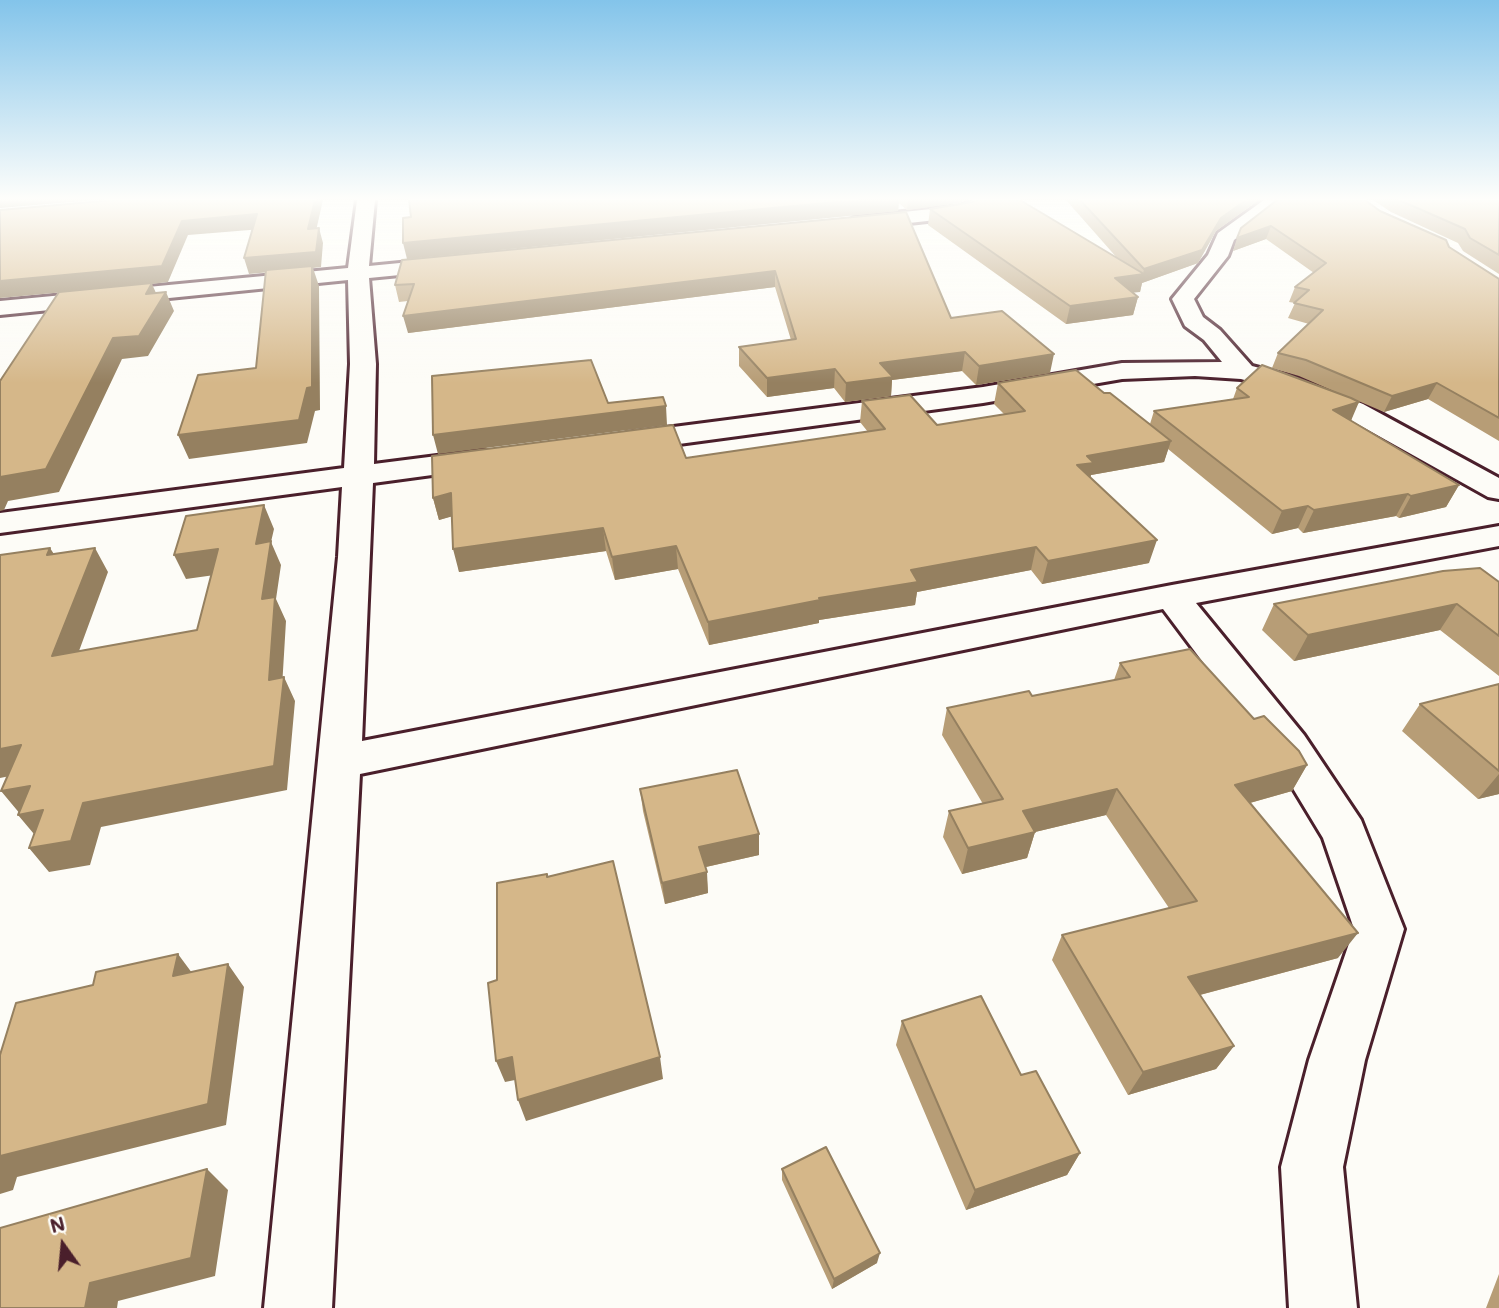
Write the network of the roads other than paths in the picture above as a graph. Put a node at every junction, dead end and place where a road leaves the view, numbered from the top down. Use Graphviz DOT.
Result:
graph roads {
  1 [pos="359,261"];
  2 [pos="1214,261"];
  3 [pos="468,263"];
  4 [pos="358,274"];
  5 [pos="0,308"];
  6 [pos="1243,371"];
  7 [pos="606,444"];
  8 [pos="510,456"];
  9 [pos="359,475"];
  10 [pos="1499,490"];
  11 [pos="0,523"];
  12 [pos="1499,536"];
  13 [pos="1172,596"];
  14 [pos="340,762"];
  15 [pos="298,1308"];
  16 [pos="1323,1308"];
  1 -- 4 [label="street"];
  2 -- 6 [label="street"];
  3 -- 4 [label="street"];
  4 -- 5 [label="street"];
  4 -- 9 [label="street"];
  6 -- 7 [label="street"];
  6 -- 10 [label="street"];
  8 -- 9 [label="street"];
  9 -- 11 [label="street"];
  9 -- 14 [label="street"];
  12 -- 13 [label="street"];
  13 -- 14 [label="street"];
  13 -- 16 [label="street"];
  14 -- 15 [label="street"];
}
